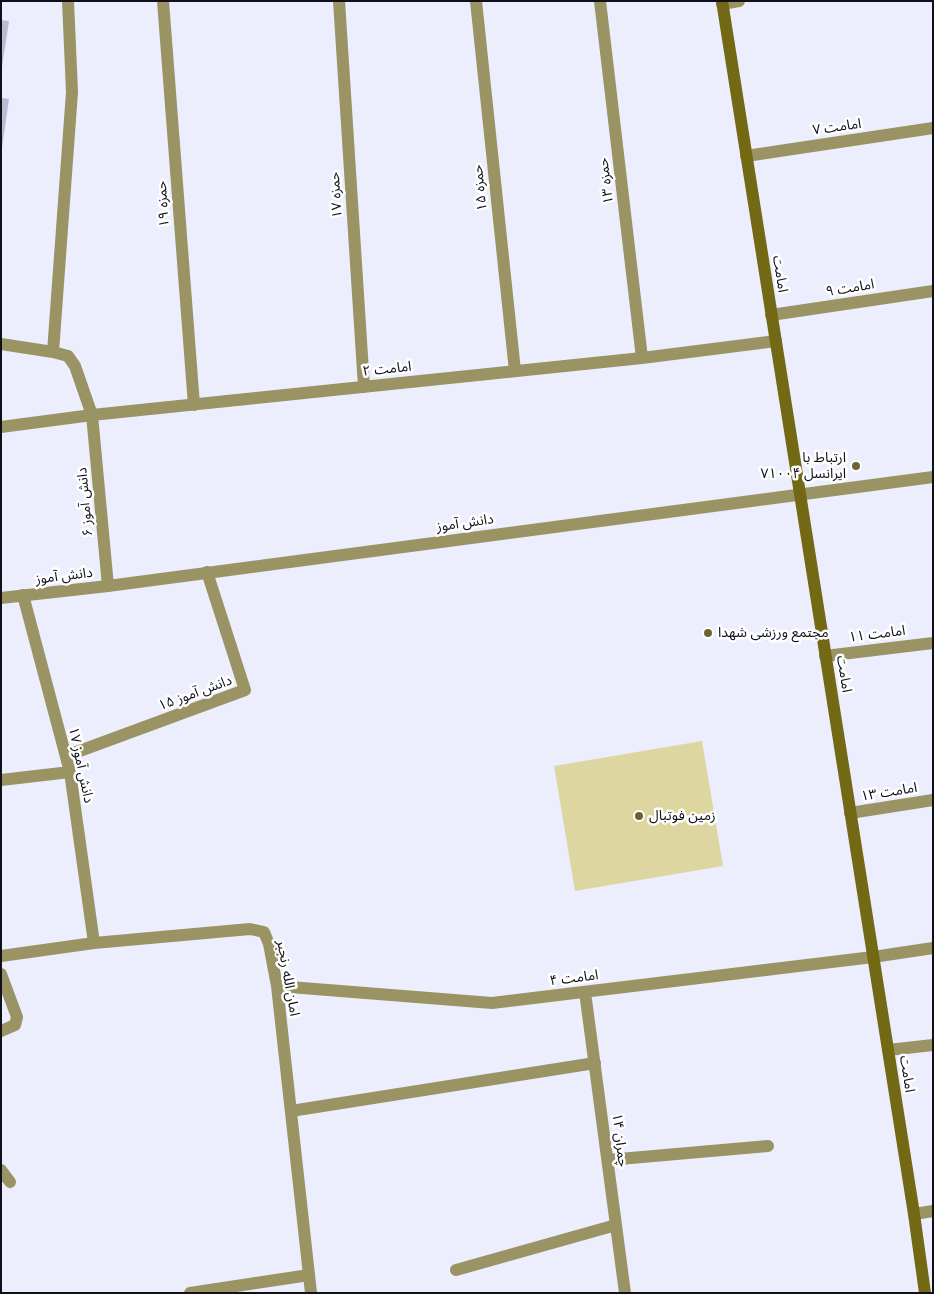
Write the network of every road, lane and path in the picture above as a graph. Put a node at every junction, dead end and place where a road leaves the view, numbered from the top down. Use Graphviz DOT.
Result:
graph roads {
  1 [pos="68,1"];
  2 [pos="162,1"];
  3 [pos="339,1"];
  4 [pos="476,1"];
  5 [pos="600,1"];
  6 [pos="738,1"];
  7 [pos="722,3"];
  8 [pos="933,128"];
  9 [pos="746,156"];
  10 [pos="933,291"];
  11 [pos="772,315"];
  12 [pos="776,341"];
  13 [pos="1,344"];
  14 [pos="53,352"];
  15 [pos="642,358"];
  16 [pos="515,371"];
  17 [pos="364,387"];
  18 [pos="194,405"];
  19 [pos="92,415"];
  20 [pos="1,427"];
  21 [pos="933,477"];
  22 [pos="800,494"];
  23 [pos="207,572"];
  24 [pos="108,586"];
  25 [pos="23,595"];
  26 [pos="1,598"];
  27 [pos="933,643"];
  28 [pos="825,656"];
  29 [pos="66,756"];
  30 [pos="70,772"];
  31 [pos="1,780"];
  32 [pos="933,800"];
  33 [pos="850,813"];
  34 [pos="94,943"];
  35 [pos="933,948"];
  36 [pos="1,956"];
  37 [pos="873,957"];
  38 [pos="1,974"];
  39 [pos="277,986"];
  40 [pos="586,992"];
  41 [pos="1,1031"];
  42 [pos="933,1044"];
  43 [pos="888,1050"];
  44 [pos="595,1063"];
  45 [pos="291,1111"];
  46 [pos="768,1146"];
  47 [pos="608,1160"];
  48 [pos="1,1170"];
  49 [pos="10,1182"];
  50 [pos="933,1211"];
  51 [pos="914,1214"];
  52 [pos="616,1225"];
  53 [pos="456,1270"];
  54 [pos="309,1275"];
  55 [pos="190,1293"];
  56 [pos="311,1293"];
  57 [pos="625,1293"];
  58 [pos="926,1293"];
  1 -- 14 [label="street"];
  2 -- 18 [label="street, حمزه ۱۹"];
  3 -- 17 [label="street, حمزه ۱۷"];
  4 -- 16 [label="street, حمزه ۱۵"];
  5 -- 15 [label="street, حمزه ۱۳"];
  6 -- 7 [label="street"];
  7 -- 9 [label="main road, امامت"];
  8 -- 9 [label="street, امامت ۷"];
  9 -- 11 [label="main road, امامت"];
  10 -- 11 [label="street, امامت ۹"];
  11 -- 12 [label="main road, امامت"];
  12 -- 15 [label="street, امامت ۲"];
  12 -- 22 [label="main road, امامت"];
  13 -- 14 [label="street"];
  14 -- 19 [label="street, دانش آموز ۶"];
  15 -- 16 [label="street, امامت ۲"];
  16 -- 17 [label="street, امامت ۲"];
  17 -- 18 [label="street, امامت ۲"];
  18 -- 19 [label="street, امامت ۲"];
  19 -- 20 [label="street, امامت ۲"];
  19 -- 24 [label="street, دانش آموز ۶"];
  21 -- 22 [label="street, دانش آموز"];
  22 -- 23 [label="street, دانش آموز"];
  22 -- 28 [label="main road, امامت"];
  23 -- 24 [label="street, دانش آموز"];
  23 -- 29 [label="street, دانش آموز ۱۵"];
  24 -- 25 [label="street, دانش آموز"];
  25 -- 26 [label="street, دانش آموز"];
  25 -- 29 [label="street, دانش آموز ۱۷"];
  27 -- 28 [label="street, امامت ۱۱"];
  28 -- 33 [label="main road, امامت"];
  29 -- 30 [label="street, دانش آموز ۱۷"];
  30 -- 31 [label="street"];
  30 -- 34 [label="street, دانش آموز ۱۷"];
  32 -- 33 [label="street, امامت ۱۳"];
  33 -- 37 [label="main road, امامت"];
  34 -- 36 [label="street, امان الله رنجبر"];
  34 -- 39 [label="street, امان الله رنجبر"];
  35 -- 37 [label="street, امامت ۴"];
  37 -- 40 [label="street, امامت ۴"];
  37 -- 43 [label="main road, امامت"];
  38 -- 41 [label="street"];
  39 -- 40 [label="street, امامت ۴"];
  39 -- 45 [label="street, امان الله رنجبر"];
  40 -- 44 [label="street, چمران ۱۴"];
  42 -- 43 [label="street"];
  43 -- 51 [label="main road, امامت"];
  44 -- 45 [label="street"];
  44 -- 47 [label="street, چمران ۱۴"];
  45 -- 54 [label="street, امان الله رنجبر"];
  46 -- 47 [label="street"];
  47 -- 52 [label="street, چمران ۱۴"];
  48 -- 49 [label="street"];
  50 -- 51 [label="street"];
  51 -- 58 [label="main road, امامت"];
  52 -- 53 [label="street"];
  52 -- 57 [label="street, چمران ۱۴"];
  54 -- 55 [label="street"];
  54 -- 56 [label="street, امان الله رنجبر"];
}
